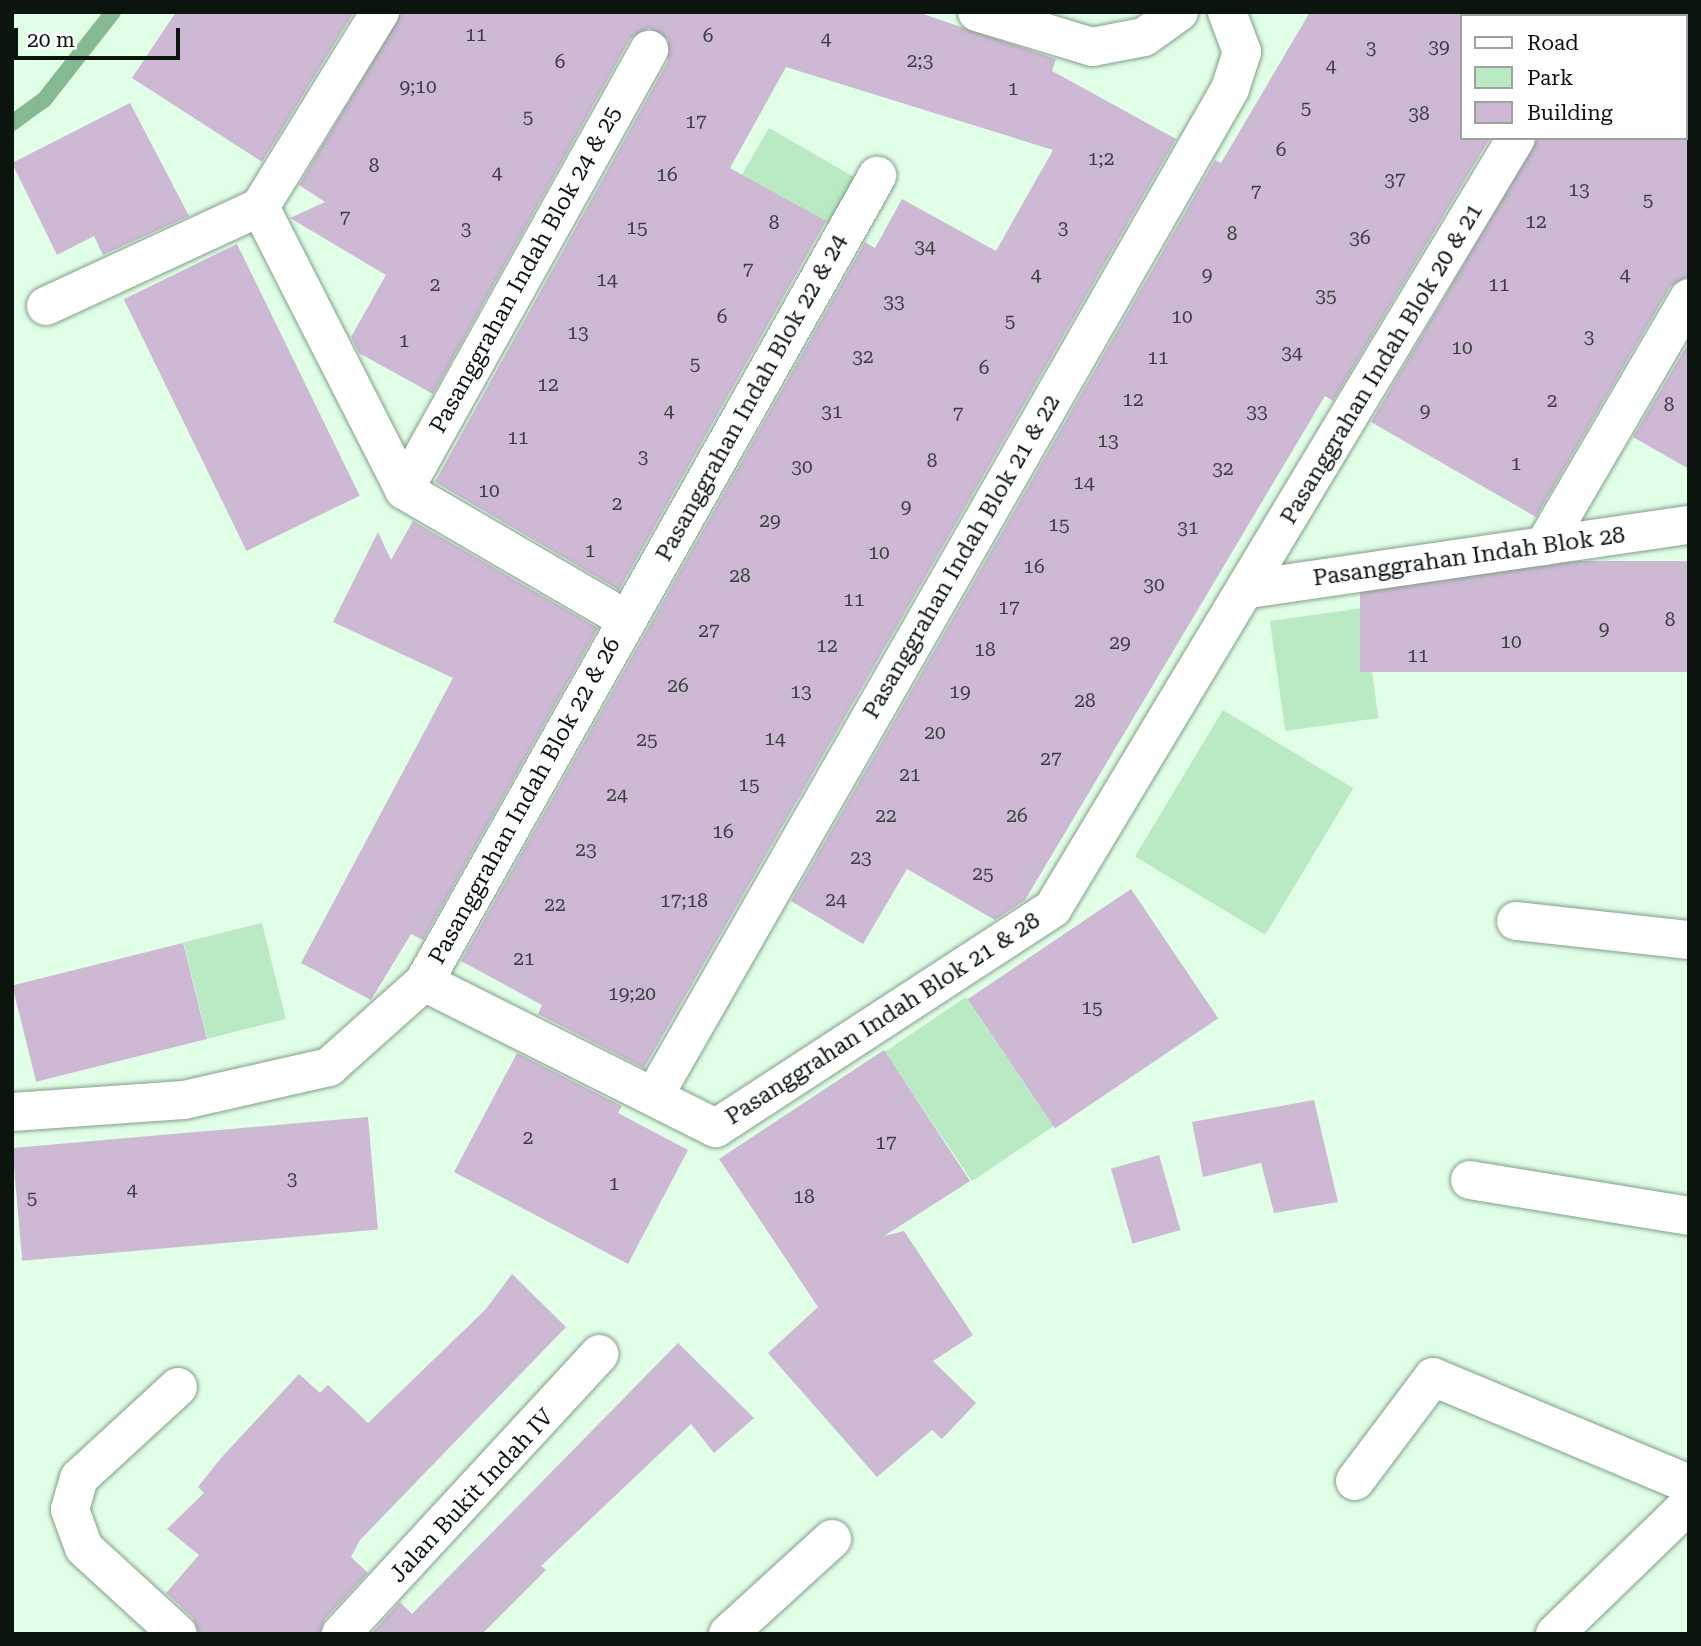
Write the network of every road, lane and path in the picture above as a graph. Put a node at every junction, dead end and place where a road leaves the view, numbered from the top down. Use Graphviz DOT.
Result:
graph roads {
  1 [pos="380,12"];
  2 [pos="976,12"];
  3 [pos="1178,12"];
  4 [pos="1227,12"];
  5 [pos="649,50"];
  6 [pos="1515,140"];
  7 [pos="877,176"];
  8 [pos="260,207"];
  9 [pos="1689,298"];
  10 [pos="46,306"];
  11 [pos="404,490"];
  12 [pos="1689,525"];
  13 [pos="1544,546"];
  14 [pos="1249,589"];
  15 [pos="627,620"];
  16 [pos="1516,921"];
  17 [pos="1689,940"];
  18 [pos="424,982"];
  19 [pos="654,1096"];
  20 [pos="12,1112"];
  21 [pos="1471,1180"];
  22 [pos="1689,1216"];
  23 [pos="599,1354"];
  24 [pos="178,1387"];
  25 [pos="1355,1481"];
  26 [pos="1689,1484"];
  27 [pos="1689,1504"];
  28 [pos="832,1538"];
  29 [pos="178,1634"];
  30 [pos="341,1634"];
  31 [pos="728,1634"];
  32 [pos="1555,1634"];
  1 -- 8 [label="street"];
  2 -- 3 [label="street"];
  4 -- 19 [label="street, Pasanggrahan Indah Blok 21 & 22"];
  5 -- 11 [label="street, Pasanggrahan Indah Blok 24 & 25"];
  6 -- 14 [label="street, Pasanggrahan Indah Blok 20 & 21"];
  7 -- 15 [label="street, Pasanggrahan Indah Blok 22 & 24"];
  8 -- 10 [label="street"];
  8 -- 11 [label="street"];
  9 -- 13 [label="street"];
  11 -- 15 [label="street"];
  12 -- 13 [label="street, Pasanggrahan Indah Blok 28"];
  13 -- 14 [label="street, Pasanggrahan Indah Blok 28"];
  14 -- 19 [label="street, Pasanggrahan Indah Blok 21 & 28"];
  15 -- 18 [label="street, Pasanggrahan Indah Blok 22 & 26"];
  16 -- 17 [label="street"];
  18 -- 19 [label="street"];
  18 -- 20 [label="street, Pasanggrahan Indah Blok 22 & 26"];
  21 -- 22 [label="street"];
  23 -- 30 [label="street, Jalan Bukit Indah IV"];
  24 -- 29 [label="street"];
  25 -- 26 [label="street"];
  27 -- 32 [label="street"];
  28 -- 31 [label="street"];
}
